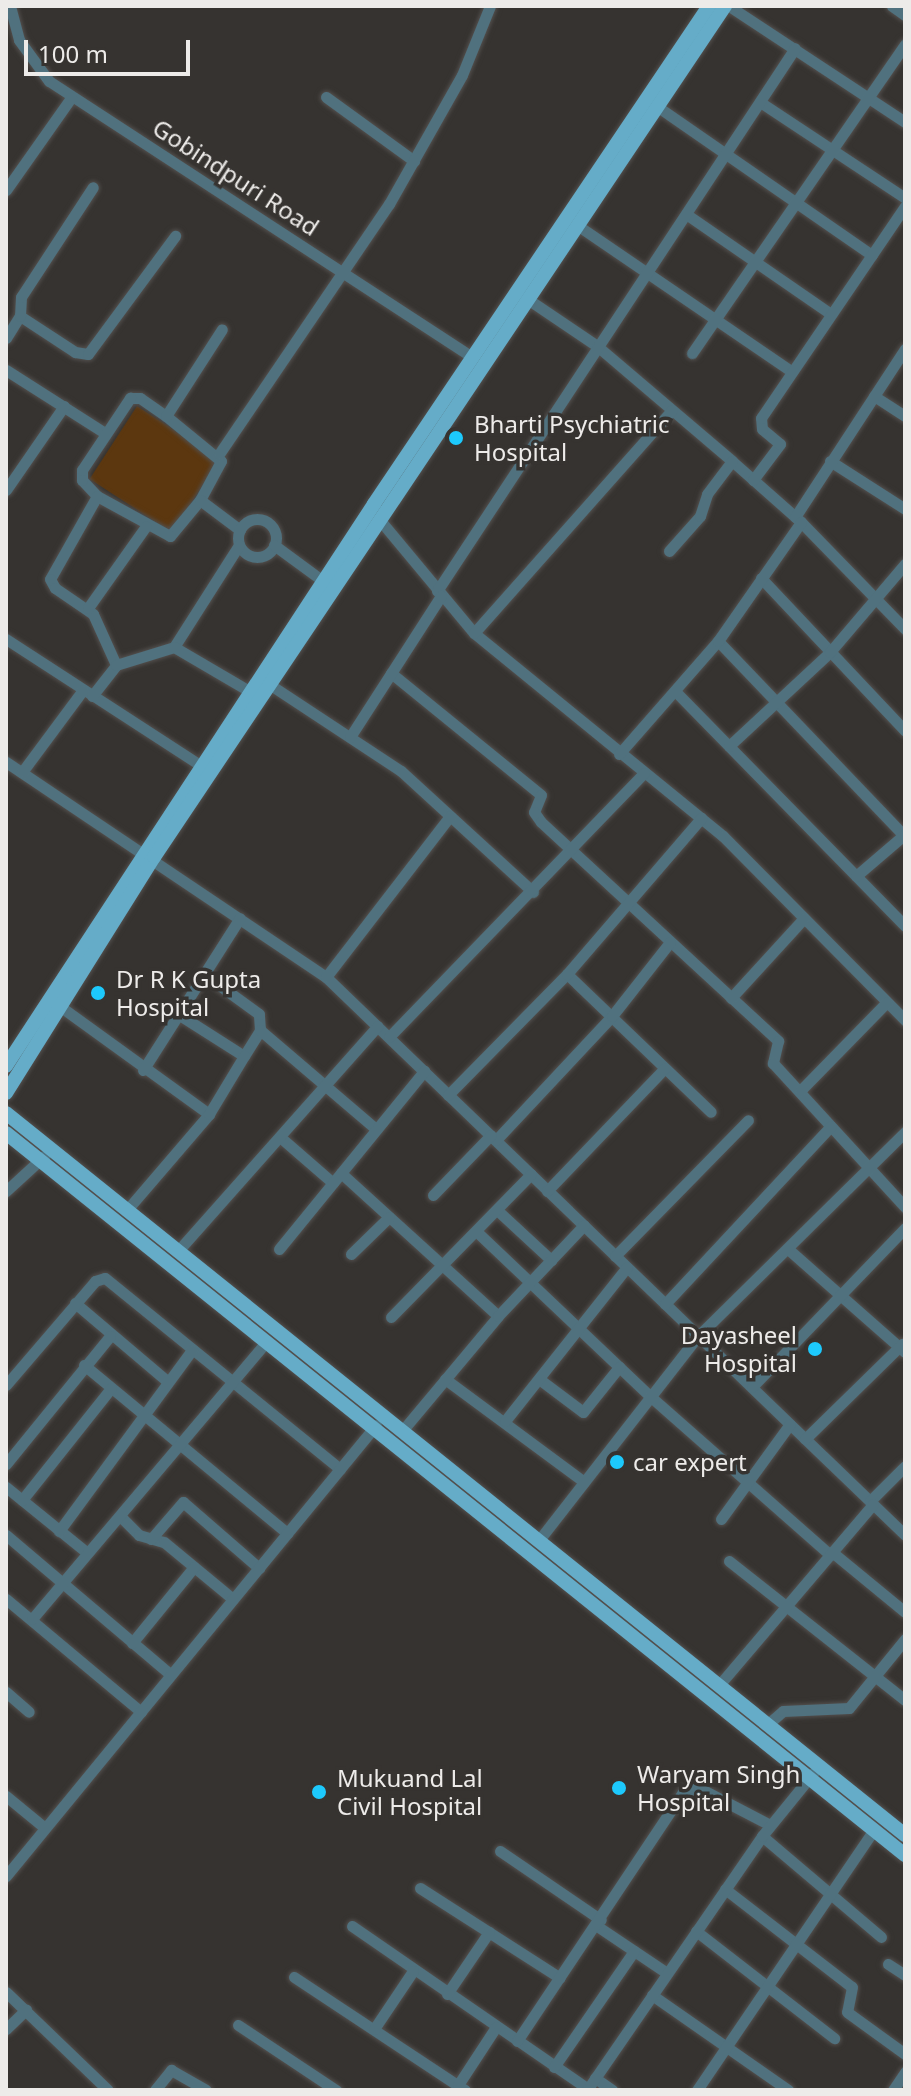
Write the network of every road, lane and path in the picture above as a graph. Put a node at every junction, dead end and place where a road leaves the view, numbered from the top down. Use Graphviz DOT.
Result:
graph roads {
  1 [pos="490,6"];
  2 [pos="709,6"];
  3 [pos="727,6"];
  4 [pos="892,6"];
  5 [pos="9,10"];
  6 [pos="905,15"];
  7 [pos="905,44"];
  8 [pos="795,48"];
  9 [pos="326,97"];
  10 [pos="867,97"];
  11 [pos="71,98"];
  12 [pos="760,102"];
  13 [pos="658,107"];
  14 [pos="905,122"];
  15 [pos="833,148"];
  16 [pos="725,155"];
  17 [pos="414,161"];
  18 [pos="10,175"];
  19 [pos="93,187"];
  20 [pos="6,190"];
  21 [pos="905,198"];
  22 [pos="796,203"];
  23 [pos="905,206"];
  24 [pos="686,214"];
  25 [pos="577,225"];
  26 [pos="175,236"];
  27 [pos="872,255"];
  28 [pos="756,262"];
  29 [pos="645,273"];
  30 [pos="344,274"];
  31 [pos="522,295"];
  32 [pos="831,314"];
  33 [pos="20,316"];
  34 [pos="715,321"];
  35 [pos="222,329"];
  36 [pos="6,338"];
  37 [pos="597,346"];
  38 [pos="905,349"];
  39 [pos="692,353"];
  40 [pos="472,357"];
  41 [pos="6,370"];
  42 [pos="791,371"];
  43 [pos="874,396"];
  44 [pos="64,406"];
  45 [pos="672,410"];
  46 [pos="166,416"];
  47 [pos="905,416"];
  48 [pos="105,433"];
  49 [pos="219,454"];
  50 [pos="732,461"];
  51 [pos="830,461"];
  52 [pos="753,480"];
  53 [pos="6,490"];
  54 [pos="97,496"];
  55 [pos="200,500"];
  56 [pos="905,509"];
  57 [pos="379,519"];
  58 [pos="798,519"];
  59 [pos="146,526"];
  60 [pos="240,530"];
  61 [pos="239,545"];
  62 [pos="274,545"];
  63 [pos="669,551"];
  64 [pos="905,564"];
  65 [pos="761,578"];
  66 [pos="323,581"];
  67 [pos="439,593"];
  68 [pos="876,598"];
  69 [pos="88,608"];
  70 [pos="905,629"];
  71 [pos="474,633"];
  72 [pos="6,639"];
  73 [pos="718,641"];
  74 [pos="174,647"];
  75 [pos="830,652"];
  76 [pos="116,665"];
  77 [pos="391,673"];
  78 [pos="269,684"];
  79 [pos="675,691"];
  80 [pos="251,692"];
  81 [pos="87,693"];
  82 [pos="776,702"];
  83 [pos="905,731"];
  84 [pos="350,737"];
  85 [pos="729,746"];
  86 [pos="619,754"];
  87 [pos="6,762"];
  88 [pos="203,767"];
  89 [pos="22,772"];
  90 [pos="644,773"];
  91 [pos="450,816"];
  92 [pos="701,818"];
  93 [pos="905,836"];
  94 [pos="572,852"];
  95 [pos="150,854"];
  96 [pos="856,876"];
  97 [pos="533,892"];
  98 [pos="630,905"];
  99 [pos="240,918"];
  100 [pos="804,918"];
  101 [pos="905,926"];
  102 [pos="670,942"];
  103 [pos="204,974"];
  104 [pos="567,974"];
  105 [pos="326,977"];
  106 [pos="731,998"];
  107 [pos="887,1002"];
  108 [pos="61,1007"];
  109 [pos="178,1014"];
  110 [pos="612,1016"];
  111 [pos="905,1020"];
  112 [pos="378,1026"];
  113 [pos="260,1030"];
  114 [pos="389,1037"];
  115 [pos="244,1056"];
  116 [pos="6,1066"];
  117 [pos="665,1068"];
  118 [pos="143,1070"];
  119 [pos="424,1071"];
  120 [pos="326,1087"];
  121 [pos="800,1091"];
  122 [pos="6,1093"];
  123 [pos="448,1095"];
  124 [pos="711,1112"];
  125 [pos="6,1113"];
  126 [pos="209,1114"];
  127 [pos="748,1120"];
  128 [pos="831,1126"];
  129 [pos="376,1129"];
  130 [pos="905,1132"];
  131 [pos="6,1133"];
  132 [pos="280,1137"];
  133 [pos="493,1138"];
  134 [pos="45,1154"];
  135 [pos="869,1170"];
  136 [pos="341,1173"];
  137 [pos="531,1174"];
  138 [pos="333,1183"];
  139 [pos="6,1191"];
  140 [pos="547,1191"];
  141 [pos="433,1195"];
  142 [pos="905,1207"];
  143 [pos="497,1210"];
  144 [pos="126,1211"];
  145 [pos="389,1217"];
  146 [pos="584,1225"];
  147 [pos="905,1228"];
  148 [pos="477,1232"];
  149 [pos="279,1249"];
  150 [pos="788,1249"];
  151 [pos="177,1252"];
  152 [pos="351,1254"];
  153 [pos="615,1256"];
  154 [pos="551,1260"];
  155 [pos="443,1267"];
  156 [pos="627,1267"];
  157 [pos="529,1284"];
  158 [pos="842,1296"];
  159 [pos="75,1303"];
  160 [pos="665,1304"];
  161 [pos="498,1316"];
  162 [pos="391,1317"];
  163 [pos="578,1329"];
  164 [pos="110,1336"];
  165 [pos="698,1336"];
  166 [pos="266,1342"];
  167 [pos="903,1347"];
  168 [pos="192,1350"];
  169 [pos="84,1365"];
  170 [pos="619,1367"];
  171 [pos="445,1379"];
  172 [pos="539,1379"];
  173 [pos="167,1381"];
  174 [pos="234,1381"];
  175 [pos="6,1385"];
  176 [pos="752,1387"];
  177 [pos="111,1388"];
  178 [pos="651,1397"];
  179 [pos="143,1412"];
  180 [pos="383,1416"];
  181 [pos="505,1421"];
  182 [pos="790,1424"];
  183 [pos="373,1428"];
  184 [pos="402,1431"];
  185 [pos="805,1439"];
  186 [pos="180,1441"];
  187 [pos="6,1464"];
  188 [pos="905,1466"];
  189 [pos="340,1469"];
  190 [pos="584,1482"];
  191 [pos="748,1482"];
  192 [pos="6,1487"];
  193 [pos="22,1500"];
  194 [pos="871,1502"];
  195 [pos="120,1516"];
  196 [pos="721,1519"];
  197 [pos="59,1531"];
  198 [pos="287,1533"];
  199 [pos="905,1534"];
  200 [pos="6,1535"];
  201 [pos="151,1539"];
  202 [pos="539,1540"];
  203 [pos="85,1551"];
  204 [pos="831,1554"];
  205 [pos="729,1561"];
  206 [pos="194,1567"];
  207 [pos="259,1568"];
  208 [pos="61,1582"];
  209 [pos="6,1599"];
  210 [pos="233,1599"];
  211 [pos="786,1607"];
  212 [pos="905,1612"];
  213 [pos="32,1619"];
  214 [pos="905,1639"];
  215 [pos="132,1643"];
  216 [pos="171,1675"];
  217 [pos="874,1679"];
  218 [pos="720,1684"];
  219 [pos="6,1692"];
  220 [pos="905,1700"];
  221 [pos="29,1712"];
  222 [pos="141,1712"];
  223 [pos="768,1724"];
  224 [pos="820,1766"];
  225 [pos="808,1777"];
  226 [pos="6,1797"];
  227 [pos="770,1825"];
  228 [pos="45,1828"];
  229 [pos="874,1830"];
  230 [pos="905,1835"];
  231 [pos="762,1836"];
  232 [pos="500,1851"];
  233 [pos="905,1855"];
  234 [pos="6,1876"];
  235 [pos="420,1888"];
  236 [pos="725,1889"];
  237 [pos="830,1894"];
  238 [pos="599,1923"];
  239 [pos="352,1926"];
  240 [pos="696,1931"];
  241 [pos="489,1932"];
  242 [pos="881,1937"];
  243 [pos="795,1946"];
  244 [pos="634,1951"];
  245 [pos="888,1964"];
  246 [pos="413,1971"];
  247 [pos="667,1973"];
  248 [pos="905,1975"];
  249 [pos="294,1977"];
  250 [pos="560,1978"];
  251 [pos="768,1986"];
  252 [pos="6,1992"];
  253 [pos="447,1994"];
  254 [pos="652,1995"];
  255 [pos="26,2010"];
  256 [pos="238,2025"];
  257 [pos="496,2027"];
  258 [pos="6,2029"];
  259 [pos="374,2029"];
  260 [pos="834,2038"];
  261 [pos="517,2041"];
  262 [pos="726,2047"];
  263 [pos="905,2054"];
  264 [pos="554,2067"];
  265 [pos="595,2078"];
  266 [pos="903,2078"];
  267 [pos="461,2088"];
  268 [pos="108,2090"];
  269 [pos="155,2090"];
  270 [pos="206,2090"];
  271 [pos="336,2090"];
  272 [pos="587,2090"];
  273 [pos="612,2090"];
  274 [pos="697,2090"];
  275 [pos="788,2090"];
  276 [pos="893,2090"];
  1 -- 17 [label="street"];
  2 -- 31 [label="main road"];
  3 -- 8 [label="street"];
  3 -- 13 [label="main road"];
  4 -- 6 [label="street"];
  5 -- 11 [label="street, Gobindpuri Road"];
  7 -- 10 [label="street"];
  8 -- 10 [label="street"];
  8 -- 12 [label="street"];
  9 -- 17 [label="street"];
  10 -- 14 [label="street"];
  10 -- 15 [label="street"];
  11 -- 18 [label="street"];
  11 -- 30 [label="street, Gobindpuri Road"];
  12 -- 15 [label="street"];
  12 -- 16 [label="street"];
  13 -- 16 [label="street"];
  13 -- 25 [label="main road"];
  15 -- 21 [label="street"];
  15 -- 22 [label="street"];
  16 -- 22 [label="street"];
  16 -- 24 [label="street"];
  17 -- 30 [label="street"];
  18 -- 20 [label="street"];
  19 -- 33 [label="street"];
  22 -- 27 [label="street"];
  22 -- 28 [label="street"];
  23 -- 27 [label="street"];
  24 -- 28 [label="street"];
  24 -- 29 [label="street"];
  25 -- 29 [label="street"];
  25 -- 31 [label="main road"];
  26 -- 33 [label="street"];
  27 -- 32 [label="street"];
  28 -- 32 [label="street"];
  28 -- 34 [label="street"];
  29 -- 34 [label="street"];
  29 -- 37 [label="street"];
  30 -- 40 [label="street, Gobindpuri Road"];
  30 -- 49 [label="street"];
  31 -- 37 [label="street"];
  31 -- 40 [label="main road"];
  31 -- 57 [label="main road"];
  32 -- 42 [label="street"];
  33 -- 36 [label="street"];
  34 -- 39 [label="street"];
  34 -- 42 [label="street"];
  35 -- 46 [label="street"];
  37 -- 45 [label="street"];
  37 -- 67 [label="street"];
  38 -- 43 [label="street"];
  40 -- 66 [label="main road"];
  41 -- 44 [label="street"];
  42 -- 52 [label="street"];
  43 -- 47 [label="street"];
  43 -- 51 [label="street"];
  44 -- 48 [label="street"];
  44 -- 53 [label="street"];
  45 -- 50 [label="street"];
  45 -- 71 [label="street"];
  46 -- 48 [label="street"];
  46 -- 49 [label="street"];
  48 -- 54 [label="street"];
  49 -- 55 [label="street"];
  50 -- 52 [label="street"];
  50 -- 63 [label="street"];
  51 -- 56 [label="street"];
  51 -- 58 [label="street"];
  52 -- 58 [label="street"];
  54 -- 59 [label="street"];
  54 -- 69 [label="street"];
  55 -- 59 [label="street"];
  55 -- 60 [label="street"];
  57 -- 67 [label="street"];
  57 -- 78 [label="main road"];
  58 -- 65 [label="street"];
  58 -- 68 [label="street"];
  59 -- 69 [label="street"];
  60 -- 61 [label="street"];
  60 -- 62 [label="street"];
  61 -- 62 [label="street"];
  61 -- 74 [label="street"];
  62 -- 66 [label="street"];
  64 -- 68 [label="street"];
  65 -- 73 [label="street"];
  65 -- 75 [label="street"];
  66 -- 80 [label="main road"];
  67 -- 71 [label="street"];
  67 -- 77 [label="street"];
  68 -- 70 [label="street"];
  68 -- 75 [label="street"];
  69 -- 76 [label="street"];
  71 -- 86 [label="street"];
  72 -- 81 [label="street"];
  73 -- 79 [label="street"];
  73 -- 82 [label="street"];
  74 -- 76 [label="street"];
  74 -- 80 [label="street"];
  75 -- 82 [label="street"];
  75 -- 83 [label="street"];
  76 -- 81 [label="street"];
  77 -- 84 [label="street"];
  77 -- 94 [label="street"];
  78 -- 84 [label="street"];
  78 -- 95 [label="main road"];
  79 -- 85 [label="street"];
  79 -- 86 [label="street"];
  80 -- 88 [label="main road"];
  81 -- 88 [label="street"];
  81 -- 89 [label="street"];
  82 -- 85 [label="street"];
  82 -- 93 [label="street"];
  84 -- 91 [label="street"];
  85 -- 96 [label="street"];
  86 -- 90 [label="street"];
  87 -- 89 [label="street"];
  88 -- 95 [label="main road"];
  89 -- 95 [label="street"];
  90 -- 92 [label="street"];
  90 -- 94 [label="street"];
  91 -- 97 [label="street"];
  91 -- 105 [label="street"];
  92 -- 98 [label="street"];
  92 -- 100 [label="street"];
  93 -- 96 [label="street"];
  94 -- 97 [label="street"];
  94 -- 98 [label="street"];
  95 -- 99 [label="street"];
  95 -- 108 [label="main road"];
  95 -- 116 [label="main road"];
  96 -- 101 [label="street"];
  97 -- 114 [label="street"];
  98 -- 102 [label="street"];
  98 -- 104 [label="street"];
  99 -- 103 [label="street"];
  99 -- 105 [label="street"];
  100 -- 106 [label="street"];
  100 -- 107 [label="street"];
  102 -- 106 [label="street"];
  102 -- 110 [label="street"];
  103 -- 109 [label="street"];
  103 -- 113 [label="street"];
  104 -- 110 [label="street"];
  104 -- 123 [label="street"];
  105 -- 112 [label="street"];
  106 -- 121 [label="street"];
  107 -- 111 [label="street"];
  107 -- 121 [label="street"];
  108 -- 118 [label="street"];
  108 -- 122 [label="main road"];
  109 -- 115 [label="street"];
  109 -- 118 [label="street"];
  110 -- 117 [label="street"];
  110 -- 133 [label="street"];
  112 -- 114 [label="street"];
  112 -- 120 [label="street"];
  113 -- 115 [label="street"];
  113 -- 120 [label="street"];
  114 -- 119 [label="street"];
  115 -- 126 [label="street"];
  117 -- 124 [label="street"];
  117 -- 140 [label="street"];
  118 -- 126 [label="street"];
  119 -- 123 [label="street"];
  119 -- 129 [label="street"];
  120 -- 129 [label="street"];
  120 -- 132 [label="street"];
  121 -- 128 [label="street"];
  123 -- 133 [label="street"];
  125 -- 134 [label="main road"];
  126 -- 144 [label="street"];
  127 -- 153 [label="street"];
  128 -- 135 [label="street"];
  128 -- 160 [label="street"];
  129 -- 136 [label="street"];
  130 -- 135 [label="street"];
  131 -- 134 [label="main road"];
  132 -- 138 [label="street"];
  132 -- 151 [label="street"];
  133 -- 137 [label="street"];
  133 -- 141 [label="street"];
  134 -- 139 [label="street"];
  134 -- 144 [label="main road"];
  134 -- 166 [label="main road"];
  135 -- 142 [label="street"];
  135 -- 150 [label="street"];
  136 -- 138 [label="street"];
  136 -- 145 [label="street"];
  137 -- 140 [label="street"];
  137 -- 143 [label="street"];
  138 -- 149 [label="street"];
  140 -- 146 [label="street"];
  143 -- 148 [label="street"];
  143 -- 154 [label="street"];
  144 -- 151 [label="main road"];
  145 -- 152 [label="street"];
  145 -- 155 [label="street"];
  146 -- 153 [label="street"];
  146 -- 154 [label="street"];
  147 -- 158 [label="street"];
  148 -- 155 [label="street"];
  148 -- 157 [label="street"];
  150 -- 158 [label="street"];
  150 -- 165 [label="street"];
  151 -- 180 [label="main road"];
  153 -- 156 [label="street"];
  154 -- 157 [label="street"];
  155 -- 161 [label="street"];
  155 -- 162 [label="street"];
  156 -- 160 [label="street"];
  156 -- 163 [label="street"];
  157 -- 161 [label="street"];
  157 -- 163 [label="street"];
  158 -- 167 [label="street"];
  158 -- 176 [label="street"];
  159 -- 164 [label="street"];
  159 -- 168 [label="street"];
  159 -- 175 [label="street"];
  160 -- 165 [label="street"];
  161 -- 171 [label="street"];
  163 -- 170 [label="street"];
  163 -- 172 [label="street"];
  164 -- 169 [label="street"];
  164 -- 173 [label="street"];
  165 -- 176 [label="street"];
  165 -- 178 [label="street"];
  166 -- 174 [label="street"];
  166 -- 183 [label="main road"];
  167 -- 185 [label="street"];
  168 -- 173 [label="street"];
  168 -- 174 [label="street"];
  169 -- 177 [label="street"];
  169 -- 187 [label="street"];
  170 -- 172 [label="street"];
  170 -- 178 [label="street"];
  171 -- 181 [label="street"];
  171 -- 184 [label="street"];
  172 -- 181 [label="street"];
  173 -- 179 [label="street"];
  174 -- 186 [label="street"];
  174 -- 189 [label="street"];
  176 -- 182 [label="street"];
  177 -- 179 [label="street"];
  177 -- 193 [label="street"];
  178 -- 190 [label="street"];
  178 -- 191 [label="street"];
  179 -- 186 [label="street"];
  179 -- 197 [label="street"];
  180 -- 183 [label="street"];
  180 -- 184 [label="main road"];
  181 -- 190 [label="street"];
  182 -- 185 [label="street"];
  182 -- 191 [label="street"];
  183 -- 189 [label="street"];
  183 -- 225 [label="main road"];
  184 -- 202 [label="main road"];
  185 -- 194 [label="street"];
  186 -- 195 [label="street"];
  186 -- 198 [label="street"];
  188 -- 194 [label="street"];
  189 -- 198 [label="street"];
  190 -- 202 [label="street"];
  191 -- 196 [label="street"];
  191 -- 204 [label="street"];
  192 -- 193 [label="street"];
  193 -- 197 [label="street"];
  194 -- 199 [label="street"];
  194 -- 204 [label="street"];
  195 -- 201 [label="street"];
  195 -- 203 [label="street"];
  197 -- 203 [label="street"];
  198 -- 207 [label="street"];
  200 -- 208 [label="street"];
  201 -- 206 [label="street"];
  201 -- 207 [label="street"];
  202 -- 218 [label="main road"];
  203 -- 208 [label="street"];
  204 -- 211 [label="street"];
  204 -- 212 [label="street"];
  205 -- 211 [label="street"];
  206 -- 210 [label="street"];
  206 -- 215 [label="street"];
  207 -- 210 [label="street"];
  208 -- 213 [label="street"];
  208 -- 215 [label="street"];
  209 -- 213 [label="street"];
  210 -- 216 [label="street"];
  211 -- 217 [label="street"];
  211 -- 218 [label="street"];
  213 -- 222 [label="street"];
  214 -- 217 [label="street"];
  215 -- 216 [label="street"];
  216 -- 222 [label="street"];
  217 -- 220 [label="street"];
  217 -- 223 [label="street"];
  218 -- 223 [label="main road"];
  219 -- 221 [label="street"];
  222 -- 228 [label="street"];
  223 -- 224 [label="main road"];
  224 -- 225 [label="street"];
  224 -- 230 [label="main road"];
  225 -- 227 [label="street"];
  225 -- 229 [label="main road"];
  226 -- 228 [label="street"];
  227 -- 231 [label="street"];
  227 -- 238 [label="street"];
  228 -- 234 [label="street"];
  229 -- 233 [label="main road"];
  229 -- 237 [label="street"];
  231 -- 236 [label="street"];
  231 -- 237 [label="street"];
  232 -- 238 [label="street"];
  235 -- 241 [label="street"];
  236 -- 240 [label="street"];
  236 -- 243 [label="street"];
  237 -- 242 [label="street"];
  237 -- 243 [label="street"];
  238 -- 244 [label="street"];
  238 -- 250 [label="street"];
  239 -- 246 [label="street"];
  240 -- 247 [label="street"];
  240 -- 251 [label="street"];
  241 -- 250 [label="street"];
  241 -- 253 [label="street"];
  243 -- 251 [label="street"];
  243 -- 263 [label="street"];
  244 -- 247 [label="street"];
  244 -- 264 [label="street"];
  245 -- 248 [label="street"];
  246 -- 253 [label="street"];
  246 -- 259 [label="street"];
  247 -- 254 [label="street"];
  249 -- 259 [label="street"];
  250 -- 261 [label="street"];
  251 -- 260 [label="street"];
  251 -- 262 [label="street"];
  252 -- 255 [label="street"];
  253 -- 257 [label="street"];
  254 -- 262 [label="street"];
  254 -- 265 [label="street"];
  255 -- 258 [label="street"];
  255 -- 268 [label="street"];
  256 -- 271 [label="street"];
  257 -- 261 [label="street"];
  257 -- 267 [label="street"];
  259 -- 267 [label="street"];
  261 -- 264 [label="street"];
  262 -- 274 [label="street"];
  262 -- 275 [label="street"];
  264 -- 272 [label="street"];
  265 -- 272 [label="street"];
  265 -- 273 [label="street"];
  266 -- 276 [label="street"];
  269 -- 270 [label="street"];
}
